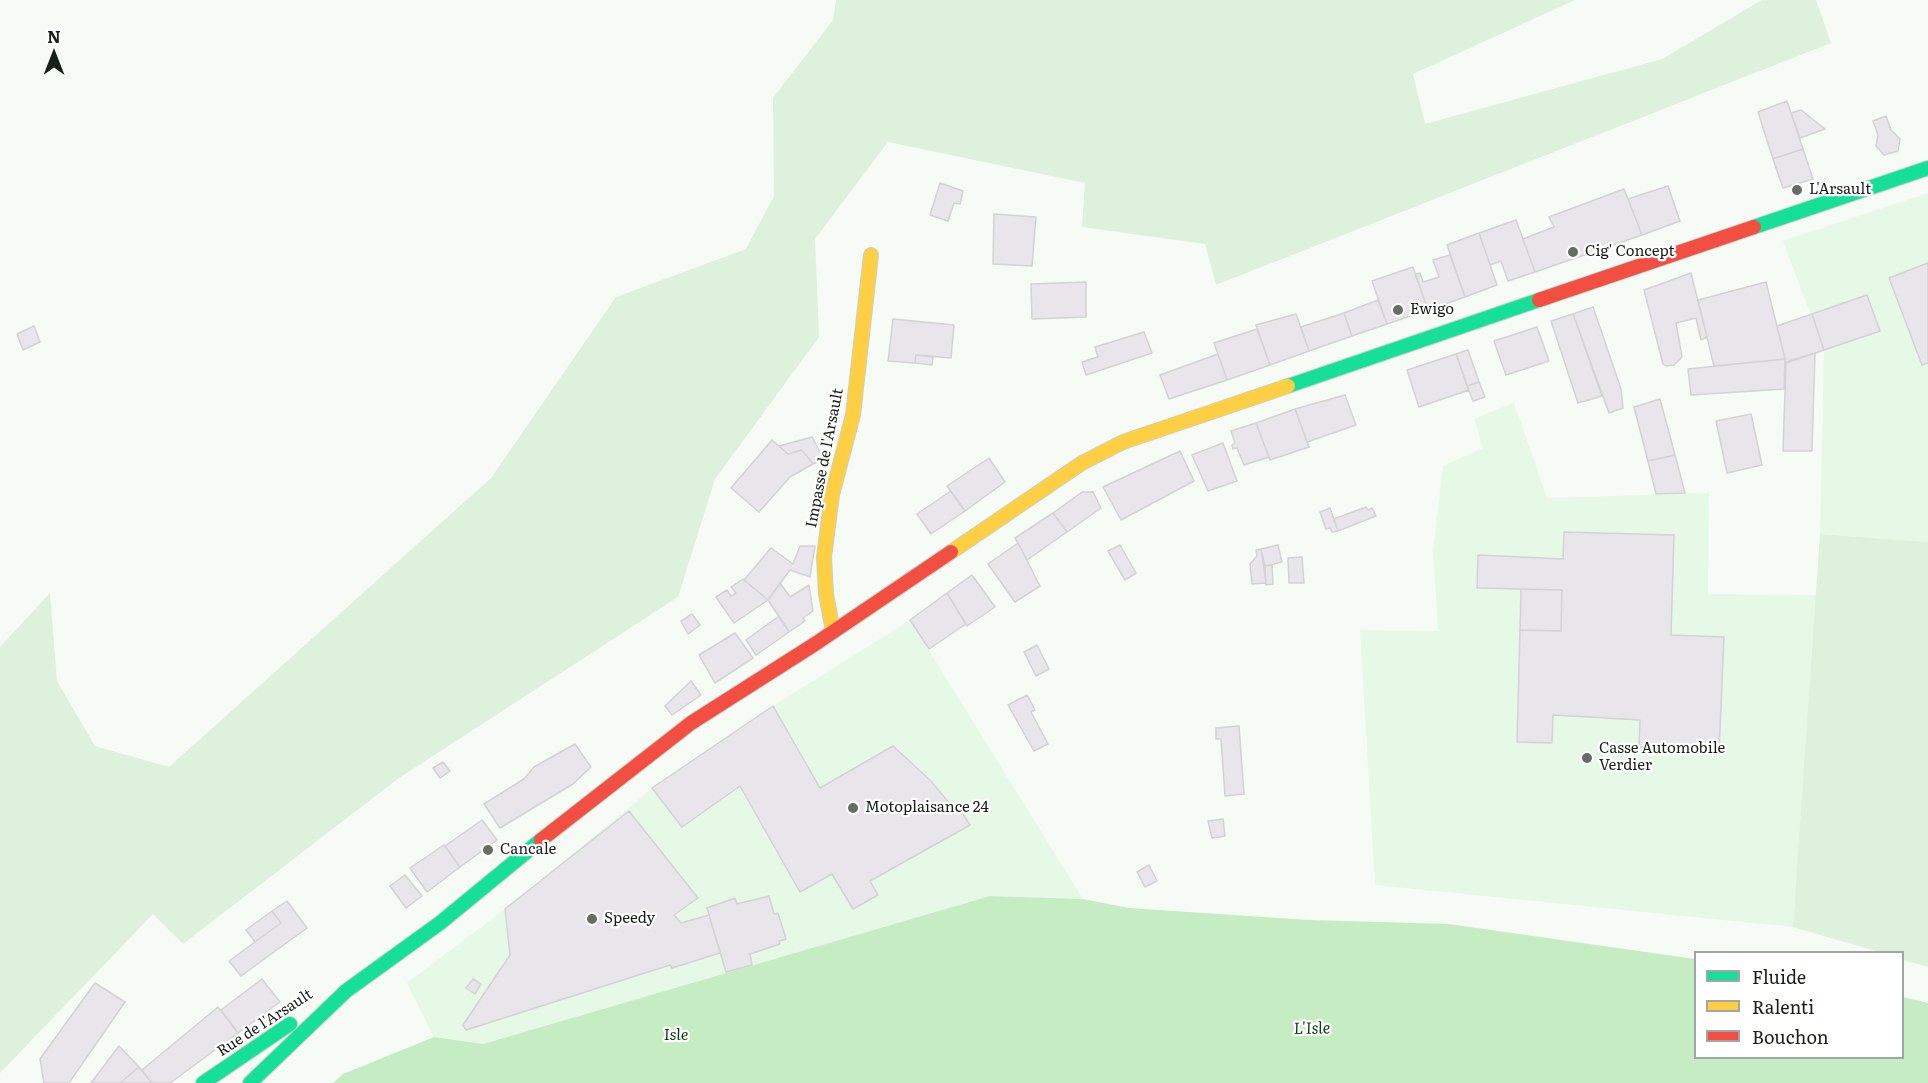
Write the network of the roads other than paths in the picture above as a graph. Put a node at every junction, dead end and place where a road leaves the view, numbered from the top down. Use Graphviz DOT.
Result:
graph roads {
  1 [pos="1928,168"];
  2 [pos="871,255"];
  3 [pos="833,631"];
  4 [pos="345,991"];
  5 [pos="203,1083"];
  6 [pos="250,1083"];
  1 -- 3 [label="main road"];
  2 -- 3 [label="main road, Impasse de l'Arsault"];
  3 -- 4 [label="main road"];
  4 -- 5 [label="main road, Rue de l'Arsault"];
  4 -- 6 [label="main road"];
}
